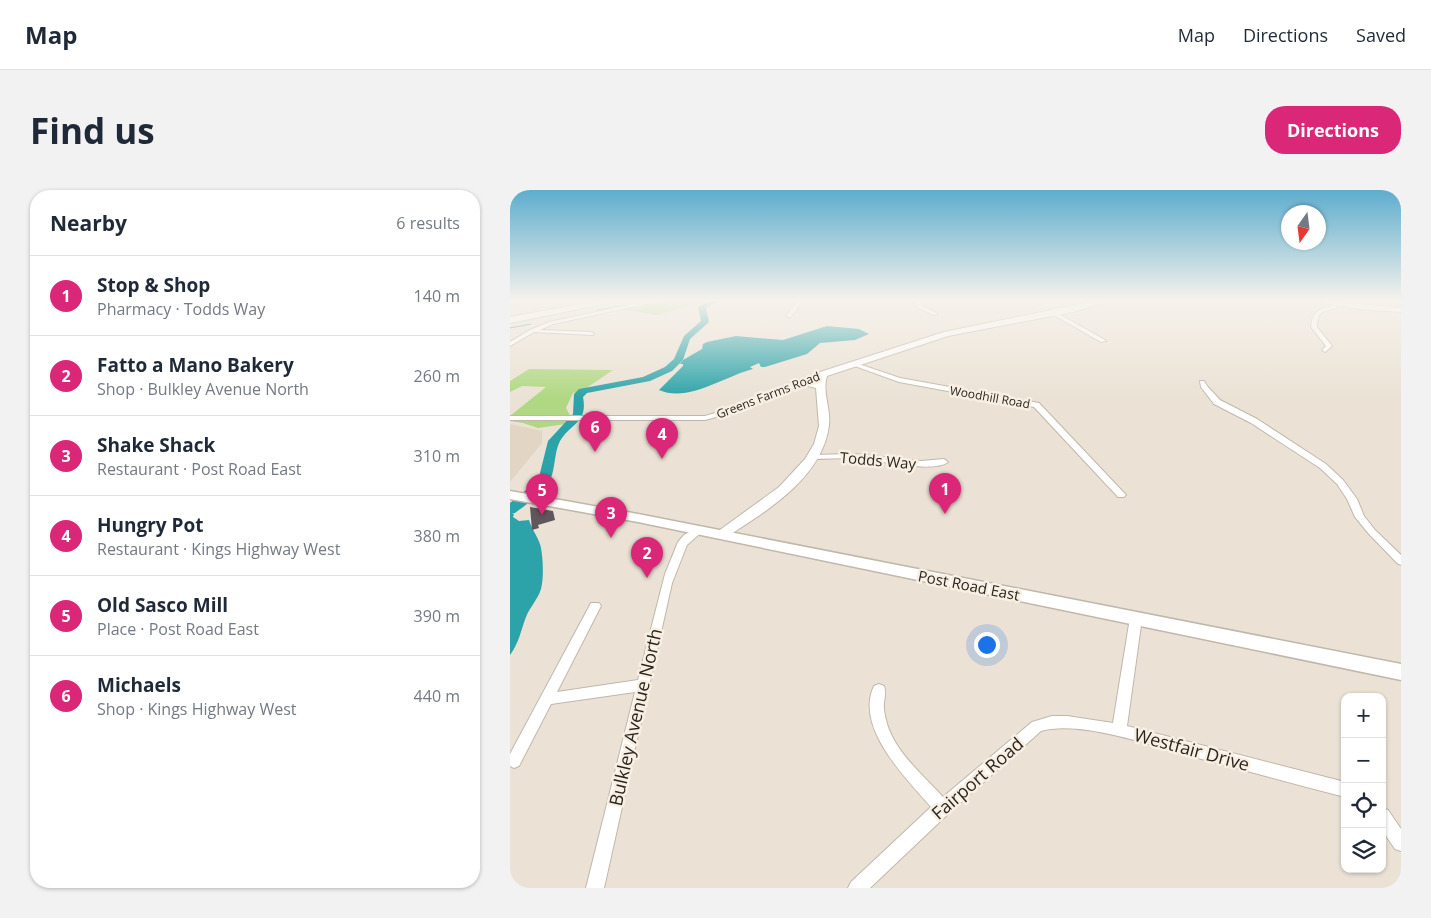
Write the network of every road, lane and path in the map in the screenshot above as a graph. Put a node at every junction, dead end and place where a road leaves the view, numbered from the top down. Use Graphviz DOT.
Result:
graph roads {
  1 [pos="529,333"];
  2 [pos="563,333"];
  3 [pos="953,333"];
  4 [pos="1088,333"];
  5 [pos="1318,333"];
  6 [pos="591,334"];
  7 [pos="1103,341"];
  8 [pos="510,344"];
  9 [pos="1325,350"];
  10 [pos="854,364"];
  11 [pos="823,374"];
  12 [pos="800,381"];
  13 [pos="1202,382"];
  14 [pos="819,386"];
  15 [pos="510,418"];
  16 [pos="811,457"];
  17 [pos="944,462"];
  18 [pos="1121,495"];
  19 [pos="514,496"];
  20 [pos="700,530"];
  21 [pos="720,535"];
  22 [pos="1401,561"];
  23 [pos="595,606"];
  24 [pos="1136,618"];
  25 [pos="1401,672"];
  26 [pos="642,685"];
  27 [pos="880,690"];
  28 [pos="547,699"];
  29 [pos="1119,730"];
  30 [pos="514,761"];
  31 [pos="1341,789"];
  32 [pos="942,808"];
  33 [pos="1386,822"];
  34 [pos="1401,843"];
  35 [pos="595,888"];
  36 [pos="857,888"];
  1 -- 8 [label="street"];
  2 -- 6 [label="street"];
  3 -- 10 [label="street, Greens Farms Road"];
  4 -- 7 [label="street"];
  5 -- 9 [label="street"];
  10 -- 11 [label="street, Greens Farms Road"];
  10 -- 18 [label="street, Woodhill Road"];
  11 -- 12 [label="street, Greens Farms Road"];
  11 -- 14 [label="street"];
  12 -- 14 [label="street"];
  12 -- 15 [label="street, Greens Farms Road"];
  13 -- 22 [label="street"];
  14 -- 16 [label="street"];
  16 -- 17 [label="street, Todds Way"];
  16 -- 21 [label="street"];
  19 -- 20 [label="main road, Post Road East"];
  20 -- 21 [label="main road, Post Road East"];
  20 -- 26 [label="street, Bulkley Avenue North"];
  21 -- 24 [label="main road, Post Road East"];
  23 -- 28 [label="street"];
  24 -- 25 [label="main road, Post Road East"];
  24 -- 29 [label="street, Westfair Drive"];
  26 -- 28 [label="street"];
  26 -- 35 [label="street, Bulkley Avenue North"];
  27 -- 32 [label="street"];
  28 -- 30 [label="street"];
  29 -- 31 [label="street, Westfair Drive"];
  29 -- 32 [label="street, Fairport Road"];
  32 -- 36 [label="street, Fairport Road"];
  33 -- 34 [label="street"];
}
